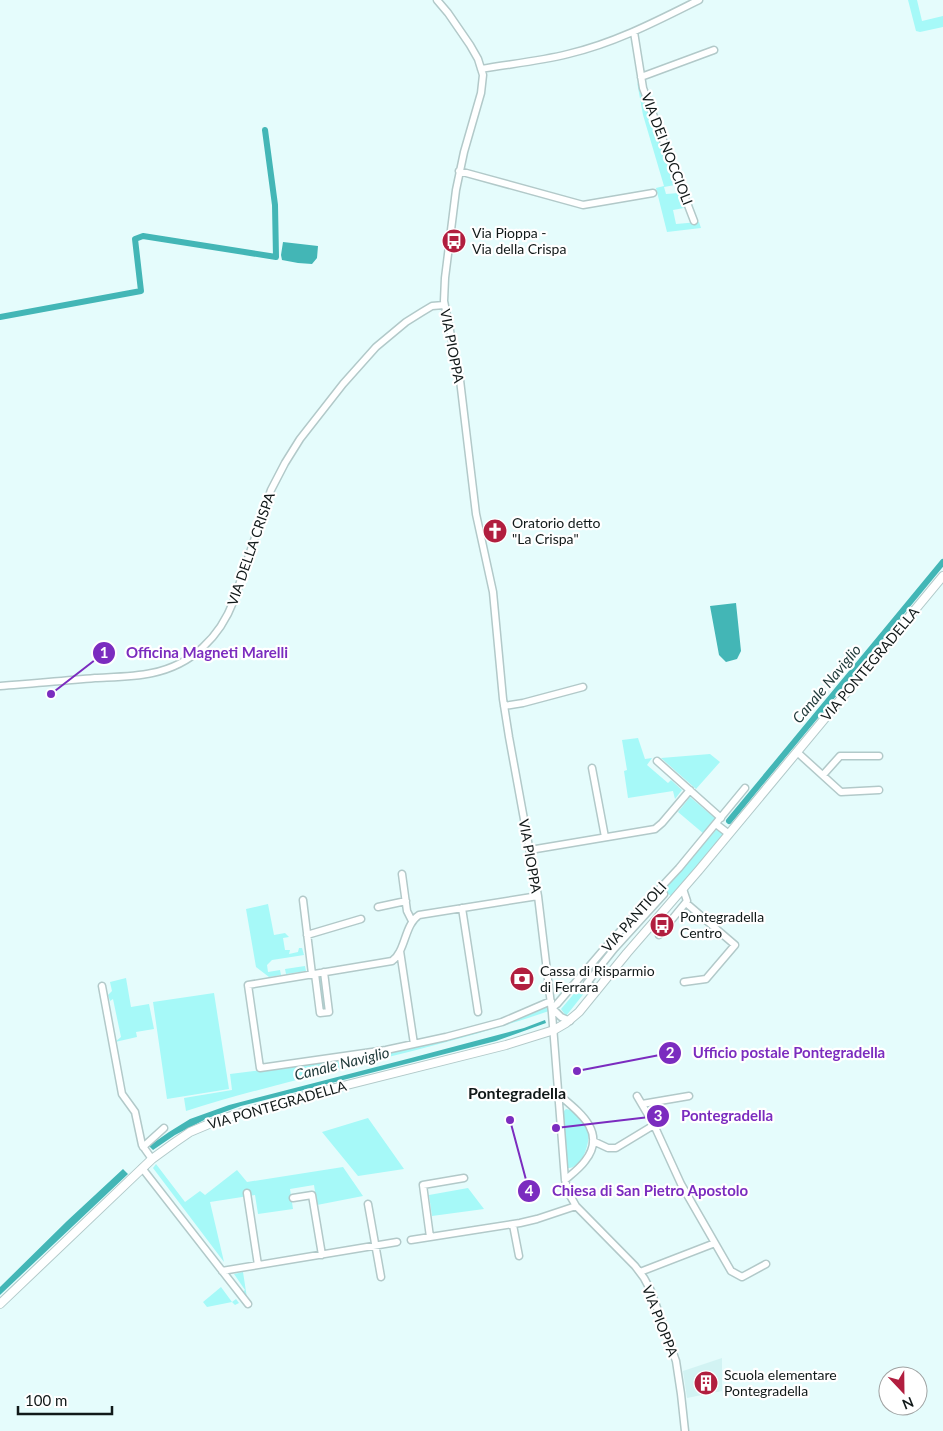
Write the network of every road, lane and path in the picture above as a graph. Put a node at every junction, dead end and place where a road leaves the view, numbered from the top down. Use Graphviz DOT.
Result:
graph roads {
  1 [pos="437,0"];
  2 [pos="700,0"];
  3 [pos="634,32"];
  4 [pos="714,50"];
  5 [pos="481,68"];
  6 [pos="641,77"];
  7 [pos="459,171"];
  8 [pos="653,193"];
  9 [pos="694,221"];
  10 [pos="444,305"];
  11 [pos="943,576"];
  12 [pos="0,686"];
  13 [pos="582,687"];
  14 [pos="504,706"];
  15 [pos="797,752"];
  16 [pos="879,756"];
  17 [pos="657,761"];
  18 [pos="592,768"];
  19 [pos="823,775"];
  20 [pos="745,788"];
  21 [pos="690,790"];
  22 [pos="879,790"];
  23 [pos="721,818"];
  24 [pos="716,824"];
  25 [pos="729,834"];
  26 [pos="605,837"];
  27 [pos="530,850"];
  28 [pos="402,874"];
  29 [pos="683,889"];
  30 [pos="661,892"];
  31 [pos="538,896"];
  32 [pos="303,900"];
  33 [pos="406,901"];
  34 [pos="672,901"];
  35 [pos="686,903"];
  36 [pos="378,907"];
  37 [pos="462,908"];
  38 [pos="361,919"];
  39 [pos="412,921"];
  40 [pos="308,935"];
  41 [pos="659,935"];
  42 [pos="400,949"];
  43 [pos="324,972"];
  44 [pos="314,974"];
  45 [pos="684,982"];
  46 [pos="102,986"];
  47 [pos="597,990"];
  48 [pos="551,1005"];
  49 [pos="478,1012"];
  50 [pos="570,1021"];
  51 [pos="557,1029"];
  52 [pos="414,1044"];
  53 [pos="558,1094"];
  54 [pos="637,1096"];
  55 [pos="689,1096"];
  56 [pos="642,1104"];
  57 [pos="654,1125"];
  58 [pos="164,1128"];
  59 [pos="594,1141"];
  60 [pos="143,1147"];
  61 [pos="152,1159"];
  62 [pos="142,1168"];
  63 [pos="464,1178"];
  64 [pos="565,1180"];
  65 [pos="247,1193"];
  66 [pos="293,1198"];
  67 [pos="368,1204"];
  68 [pos="576,1206"];
  69 [pos="513,1224"];
  70 [pos="430,1237"];
  71 [pos="411,1240"];
  72 [pos="397,1242"];
  73 [pos="714,1243"];
  74 [pos="375,1246"];
  75 [pos="322,1254"];
  76 [pos="519,1256"];
  77 [pos="766,1264"];
  78 [pos="258,1265"];
  79 [pos="222,1271"];
  80 [pos="640,1272"];
  81 [pos="381,1277"];
  82 [pos="0,1304"];
  83 [pos="248,1304"];
  84 [pos="685,1431"];
  1 -- 5 [label="street, VIA PIOPPA"];
  2 -- 3 [label="street"];
  3 -- 5 [label="street"];
  3 -- 6 [label="street, VIA DEI NOCCIOLI"];
  4 -- 6 [label="street, VIA DEI NOCCIOLI"];
  5 -- 7 [label="street, VIA PIOPPA"];
  6 -- 9 [label="street, VIA DEI NOCCIOLI"];
  7 -- 8 [label="street"];
  7 -- 10 [label="street, VIA PIOPPA"];
  10 -- 12 [label="street, VIA DELLA CRISPA"];
  10 -- 14 [label="street, VIA PIOPPA"];
  11 -- 15 [label="street, VIA PONTEGRADELLA"];
  13 -- 14 [label="street"];
  14 -- 27 [label="street, VIA PIOPPA"];
  15 -- 19 [label="street"];
  15 -- 25 [label="street, VIA PONTEGRADELLA"];
  16 -- 19 [label="street"];
  17 -- 21 [label="street"];
  18 -- 26 [label="street"];
  19 -- 22 [label="street"];
  20 -- 23 [label="street, VIA PANTIOLI"];
  21 -- 23 [label="street"];
  21 -- 26 [label="street"];
  23 -- 24 [label="street, VIA PANTIOLI"];
  24 -- 25 [label="street"];
  24 -- 30 [label="street, VIA PANTIOLI"];
  25 -- 29 [label="street, VIA PONTEGRADELLA"];
  26 -- 27 [label="street"];
  27 -- 31 [label="street, VIA PIOPPA"];
  28 -- 33 [label="street"];
  29 -- 34 [label="street, VIA PONTEGRADELLA"];
  29 -- 35 [label="street"];
  30 -- 34 [label="street"];
  30 -- 47 [label="street"];
  30 -- 48 [label="street, VIA PANTIOLI"];
  31 -- 37 [label="street"];
  31 -- 48 [label="street, VIA PIOPPA"];
  32 -- 40 [label="street"];
  33 -- 36 [label="street"];
  33 -- 39 [label="street"];
  34 -- 47 [label="street, VIA PONTEGRADELLA"];
  35 -- 41 [label="street"];
  35 -- 45 [label="street"];
  37 -- 39 [label="street"];
  37 -- 49 [label="street"];
  38 -- 40 [label="street"];
  39 -- 42 [label="street"];
  40 -- 44 [label="street"];
  42 -- 43 [label="street"];
  42 -- 52 [label="street"];
  43 -- 44 [label="street"];
  43 -- 44 [label="street"];
  44 -- 52 [label="street"];
  46 -- 60 [label="street"];
  47 -- 50 [label="street, VIA PONTEGRADELLA"];
  48 -- 50 [label="street"];
  48 -- 51 [label="street, VIA PIOPPA"];
  48 -- 52 [label="street"];
  50 -- 51 [label="street, VIA PONTEGRADELLA"];
  51 -- 53 [label="street, VIA PIOPPA"];
  51 -- 61 [label="street, VIA PONTEGRADELLA"];
  53 -- 59 [label="street"];
  53 -- 64 [label="street, VIA PIOPPA"];
  54 -- 56 [label="street"];
  55 -- 56 [label="street"];
  56 -- 57 [label="street"];
  57 -- 59 [label="street"];
  57 -- 73 [label="street"];
  58 -- 60 [label="street"];
  59 -- 64 [label="street"];
  60 -- 61 [label="street"];
  61 -- 62 [label="street, VIA PONTEGRADELLA"];
  62 -- 79 [label="street"];
  62 -- 82 [label="street, VIA PONTEGRADELLA"];
  63 -- 70 [label="street"];
  64 -- 68 [label="street, VIA PIOPPA"];
  65 -- 78 [label="street"];
  66 -- 75 [label="street"];
  67 -- 74 [label="street"];
  68 -- 69 [label="street"];
  68 -- 80 [label="street, VIA PIOPPA"];
  69 -- 70 [label="street"];
  69 -- 76 [label="street"];
  70 -- 71 [label="street"];
  72 -- 74 [label="street"];
  73 -- 77 [label="street"];
  73 -- 80 [label="street"];
  74 -- 75 [label="street"];
  74 -- 81 [label="street"];
  75 -- 78 [label="street"];
  78 -- 79 [label="street"];
  79 -- 83 [label="street"];
  80 -- 84 [label="street, VIA PIOPPA"];
}
